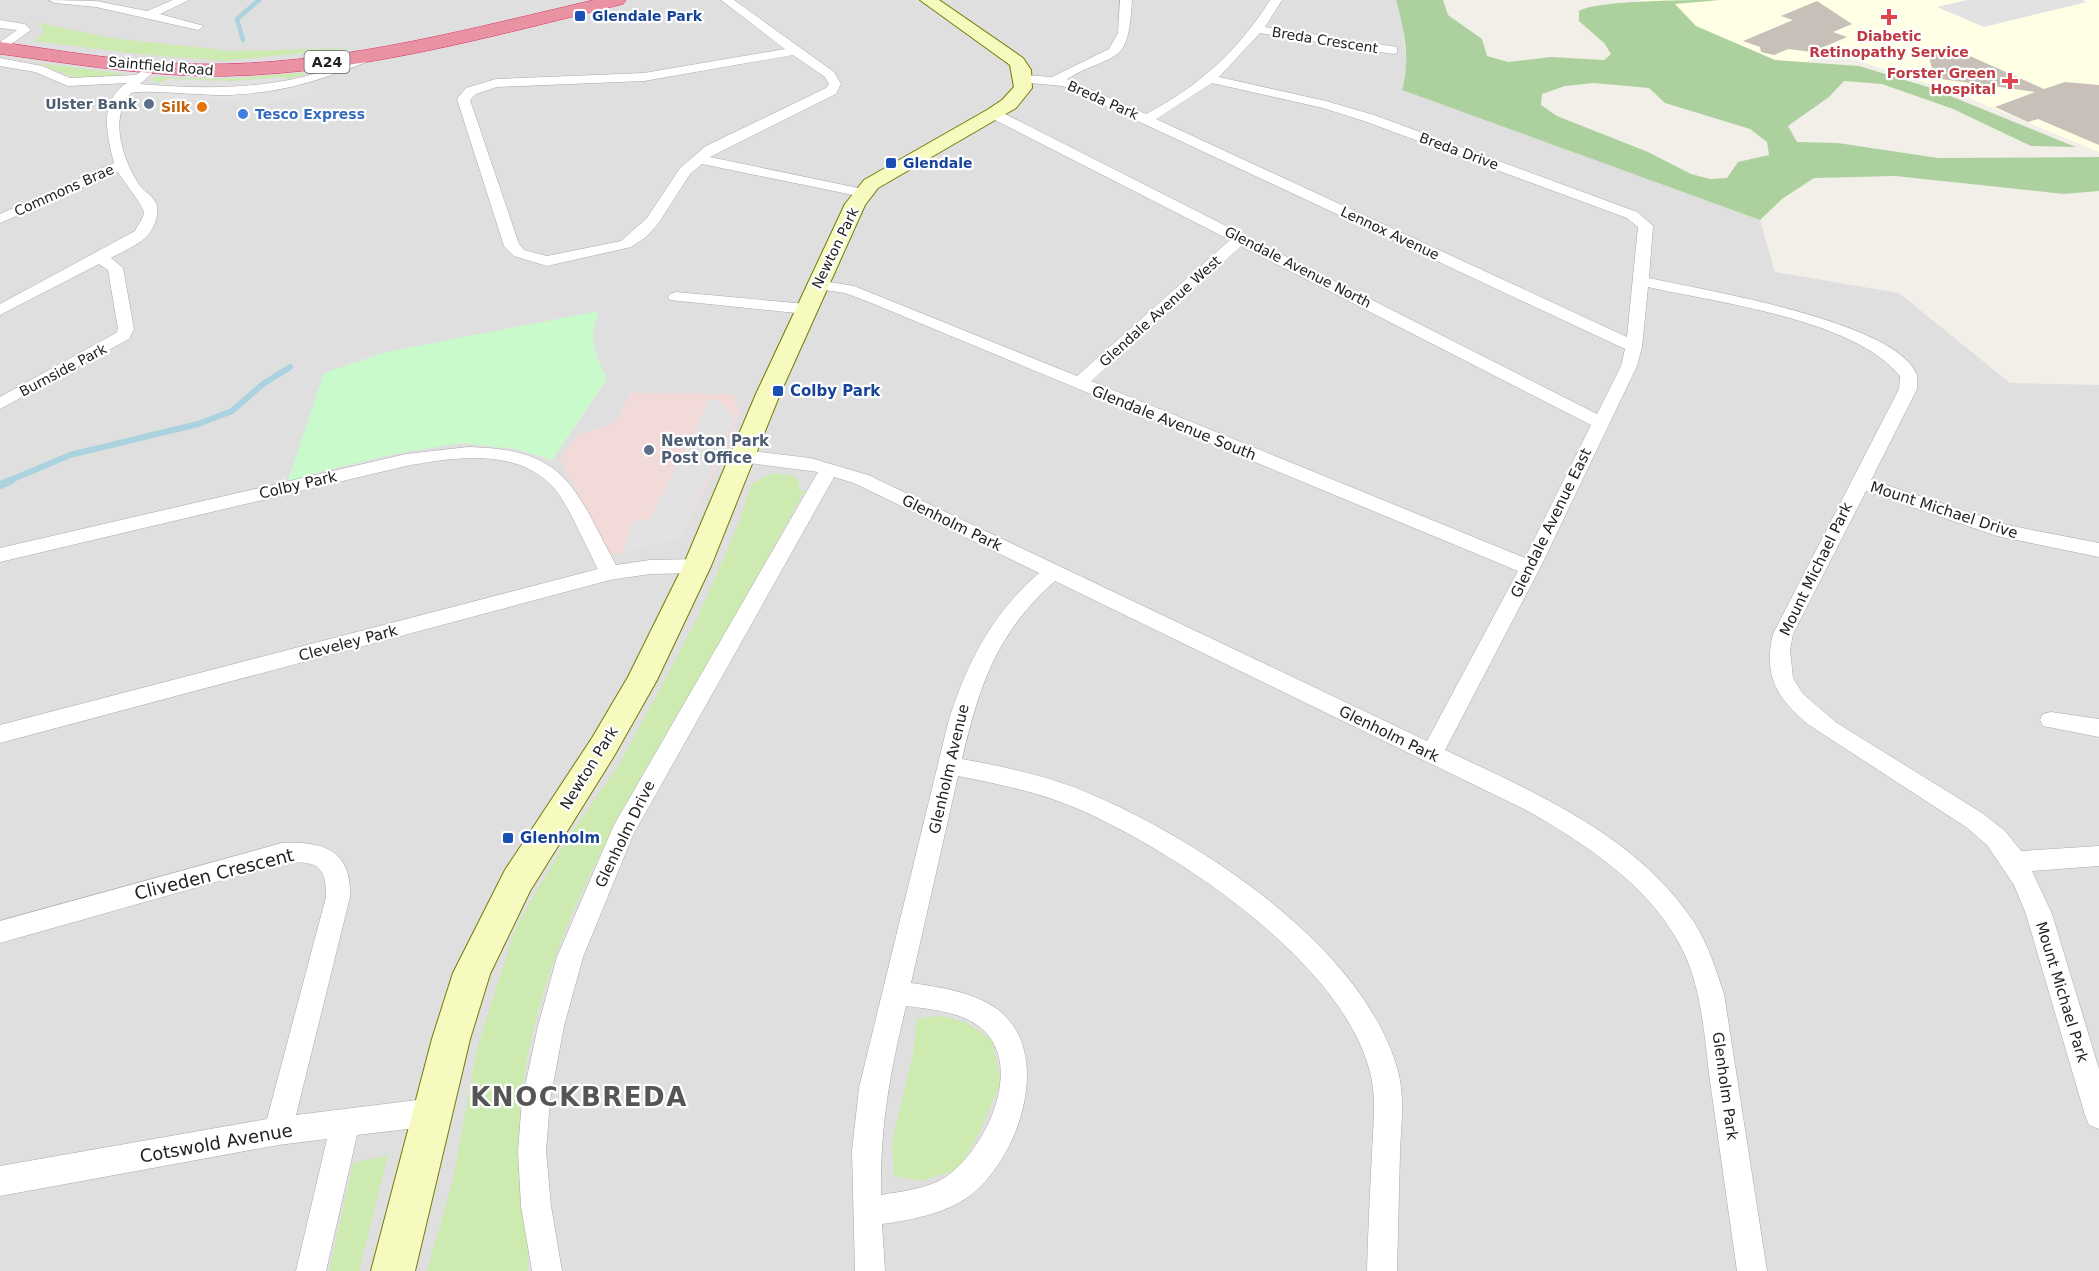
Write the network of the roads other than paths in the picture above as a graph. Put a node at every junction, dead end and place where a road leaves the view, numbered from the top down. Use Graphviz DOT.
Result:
graph roads {
  1 [pos="55,0"];
  2 [pos="183,0"];
  3 [pos="617,0"];
  4 [pos="727,0"];
  5 [pos="928,0"];
  6 [pos="1126,0"];
  7 [pos="1276,0"];
  8 [pos="148,15"];
  9 [pos="0,24"];
  10 [pos="198,26"];
  11 [pos="1257,29"];
  12 [pos="0,48"];
  13 [pos="1393,50"];
  14 [pos="795,51"];
  15 [pos="0,62"];
  16 [pos="153,67"];
  17 [pos="320,70"];
  18 [pos="1211,79"];
  19 [pos="1024,80"];
  20 [pos="1056,80"];
  21 [pos="132,83"];
  22 [pos="994,114"];
  23 [pos="1146,119"];
  24 [pos="698,159"];
  25 [pos="121,165"];
  26 [pos="863,193"];
  27 [pos="0,219"];
  28 [pos="1242,238"];
  29 [pos="100,258"];
  30 [pos="1640,281"];
  31 [pos="676,297"];
  32 [pos="812,297"];
  33 [pos="0,310"];
  34 [pos="1634,347"];
  35 [pos="1078,384"];
  36 [pos="0,404"];
  37 [pos="1600,423"];
  38 [pos="742,456"];
  39 [pos="829,469"];
  40 [pos="1859,482"];
  41 [pos="2099,550"];
  42 [pos="0,555"];
  43 [pos="697,566"];
  44 [pos="1530,568"];
  45 [pos="1052,572"];
  46 [pos="610,573"];
  47 [pos="2051,720"];
  48 [pos="2099,728"];
  49 [pos="0,734"];
  50 [pos="1431,754"];
  51 [pos="950,766"];
  52 [pos="2099,856"];
  53 [pos="2015,862"];
  54 [pos="0,932"];
  55 [pos="896,992"];
  56 [pos="433,1112"];
  57 [pos="2099,1115"];
  58 [pos="345,1124"];
  59 [pos="278,1131"];
  60 [pos="0,1181"];
  61 [pos="866,1212"];
  62 [pos="311,1271"];
  63 [pos="393,1271"];
  64 [pos="547,1271"];
  65 [pos="870,1271"];
  66 [pos="1382,1271"];
  67 [pos="1752,1271"];
  1 -- 8 [label="street"];
  2 -- 8 [label="street"];
  3 -- 17 [label="highway, Saintfield Road / A24"];
  4 -- 14 [label="street"];
  5 -- 19 [label="street"];
  6 -- 20 [label="street"];
  7 -- 11 [label="street, Breda Park"];
  8 -- 10 [label="street"];
  9 -- 12 [label="street"];
  11 -- 13 [label="street, Breda Crescent"];
  11 -- 18 [label="street, Breda Park"];
  12 -- 16 [label="highway, Saintfield Road / A24"];
  14 -- 24 [label="street"];
  14 -- 24 [label="street"];
  15 -- 21 [label="street, Saintfield Road"];
  16 -- 17 [label="highway, Saintfield Road / A24"];
  16 -- 21 [label="street, Commons Brae"];
  17 -- 21 [label="street, Saintfield Road"];
  18 -- 23 [label="street, Breda Park"];
  18 -- 30 [label="street, Breda Drive"];
  19 -- 20 [label="street, Breda Park"];
  19 -- 22 [label="street, Newton Park"];
  20 -- 23 [label="street, Breda Park"];
  21 -- 25 [label="street, Commons Brae"];
  22 -- 26 [label="street, Newton Park"];
  22 -- 28 [label="street, Glendale Avenue North"];
  23 -- 34 [label="street, Lennox Avenue"];
  24 -- 26 [label="street"];
  25 -- 27 [label="street, Commons Brae"];
  25 -- 29 [label="street"];
  26 -- 32 [label="street, Newton Park"];
  28 -- 35 [label="street, Glendale Avenue West"];
  28 -- 37 [label="street, Glendale Avenue North"];
  29 -- 33 [label="street"];
  29 -- 36 [label="street, Burnside Park"];
  30 -- 34 [label="street, Glendale Avenue East"];
  30 -- 40 [label="street, Mount Michael Park"];
  31 -- 32 [label="street"];
  32 -- 35 [label="street, Glendale Avenue South"];
  32 -- 38 [label="street, Newton Park"];
  34 -- 37 [label="street, Glendale Avenue East"];
  35 -- 44 [label="street, Glendale Avenue South"];
  37 -- 44 [label="street, Glendale Avenue East"];
  38 -- 39 [label="street, Glenholm Park"];
  38 -- 43 [label="street, Newton Park"];
  39 -- 45 [label="street, Glenholm Park"];
  39 -- 64 [label="street, Glenholm Drive"];
  40 -- 41 [label="street, Mount Michael Drive"];
  40 -- 53 [label="street, Mount Michael Park"];
  42 -- 46 [label="street, Colby Park"];
  43 -- 46 [label="street, Cleveley Park"];
  43 -- 56 [label="street, Newton Park"];
  44 -- 50 [label="street, Glendale Avenue East"];
  45 -- 50 [label="street, Glenholm Park"];
  45 -- 51 [label="street, Glenholm Avenue"];
  46 -- 49 [label="street, Cleveley Park"];
  47 -- 48 [label="street"];
  50 -- 67 [label="street, Glenholm Park"];
  51 -- 55 [label="street, Glenholm Avenue"];
  51 -- 66 [label="street"];
  52 -- 53 [label="street"];
  53 -- 57 [label="street, Mount Michael Park"];
  54 -- 59 [label="street, Cliveden Crescent"];
  55 -- 61 [label="street, Glenholm Avenue"];
  55 -- 61 [label="street"];
  56 -- 58 [label="street, Cotswold Avenue"];
  56 -- 63 [label="street, Newton Park"];
  58 -- 59 [label="street, Cotswold Avenue"];
  58 -- 62 [label="street"];
  59 -- 60 [label="street, Cotswold Avenue"];
  61 -- 65 [label="street, Glenholm Avenue"];
}
